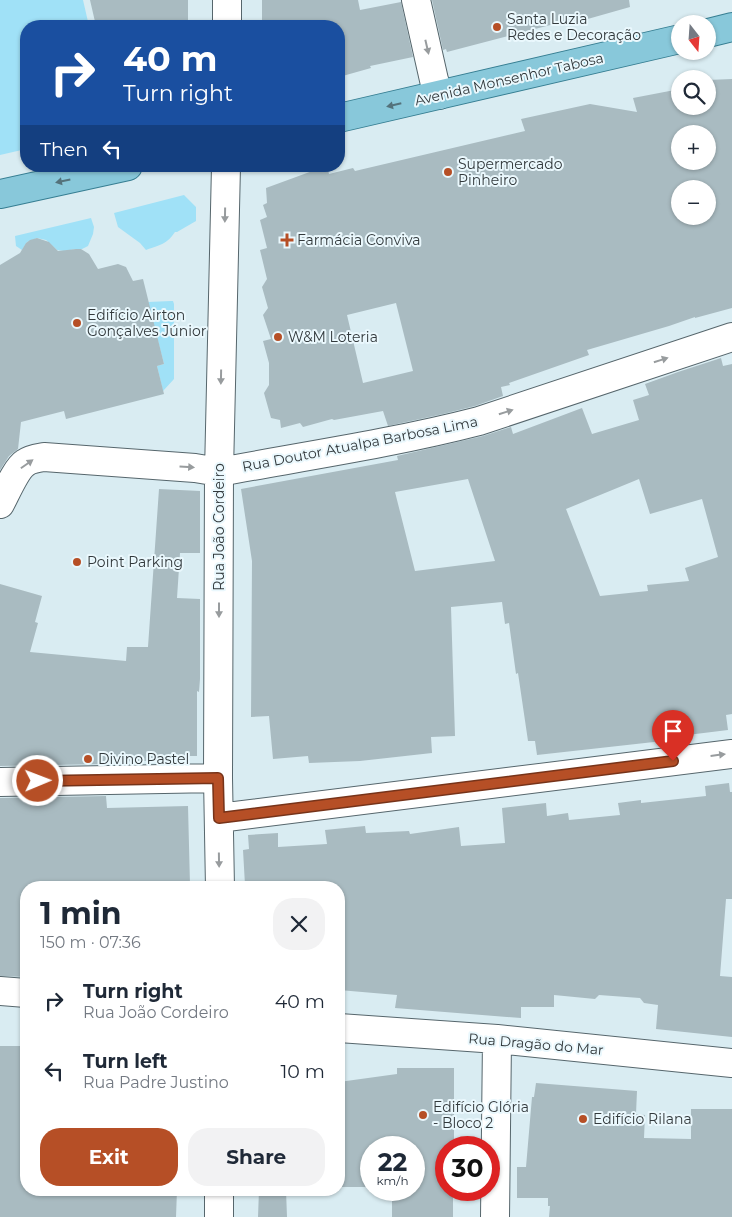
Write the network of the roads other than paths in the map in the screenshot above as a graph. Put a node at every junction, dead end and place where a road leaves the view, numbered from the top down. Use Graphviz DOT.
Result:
graph roads {
  1 [pos="226,0"];
  2 [pos="416,0"];
  3 [pos="226,20"];
  4 [pos="732,28"];
  5 [pos="716,31"];
  6 [pos="671,41"];
  7 [pos="439,95"];
  8 [pos="345,117"];
  9 [pos="101,172"];
  10 [pos="226,172"];
  11 [pos="0,194"];
  12 [pos="732,337"];
  13 [pos="219,472"];
  14 [pos="0,504"];
  15 [pos="732,754"];
  16 [pos="218,778"];
  17 [pos="0,782"];
  18 [pos="219,818"];
  19 [pos="220,881"];
  20 [pos="0,991"];
  21 [pos="20,993"];
  22 [pos="345,1028"];
  23 [pos="497,1039"];
  24 [pos="732,1064"];
  25 [pos="220,1196"];
  26 [pos="219,1217"];
  27 [pos="495,1217"];
  1 -- 3 [label="street"];
  2 -- 7 [label="street, one-way"];
  4 -- 5 [label="main road"];
  6 -- 7 [label="main road, Avenida Monsenhor Tabosa"];
  7 -- 8 [label="main road, Avenida Monsenhor Tabosa, one-way"];
  9 -- 11 [label="main road, one-way"];
  10 -- 13 [label="street, Rua João Cordeiro, one-way"];
  13 -- 12 [label="street, Rua Doutor Atualpa Barbosa Lima, one-way"];
  14 -- 13 [label="street, Rua Doutor Atualpa Barbosa Lima, one-way"];
  13 -- 16 [label="street, Rua João Cordeiro, one-way"];
  18 -- 15 [label="street, one-way"];
  16 -- 17 [label="street"];
  16 -- 18 [label="street, Rua João Cordeiro"];
  18 -- 19 [label="street, Rua João Cordeiro, one-way"];
  20 -- 21 [label="street"];
  22 -- 23 [label="street, Rua Dragão do Mar"];
  23 -- 24 [label="street, Rua Dragão do Mar"];
  23 -- 27 [label="street"];
  25 -- 26 [label="street"];
}
